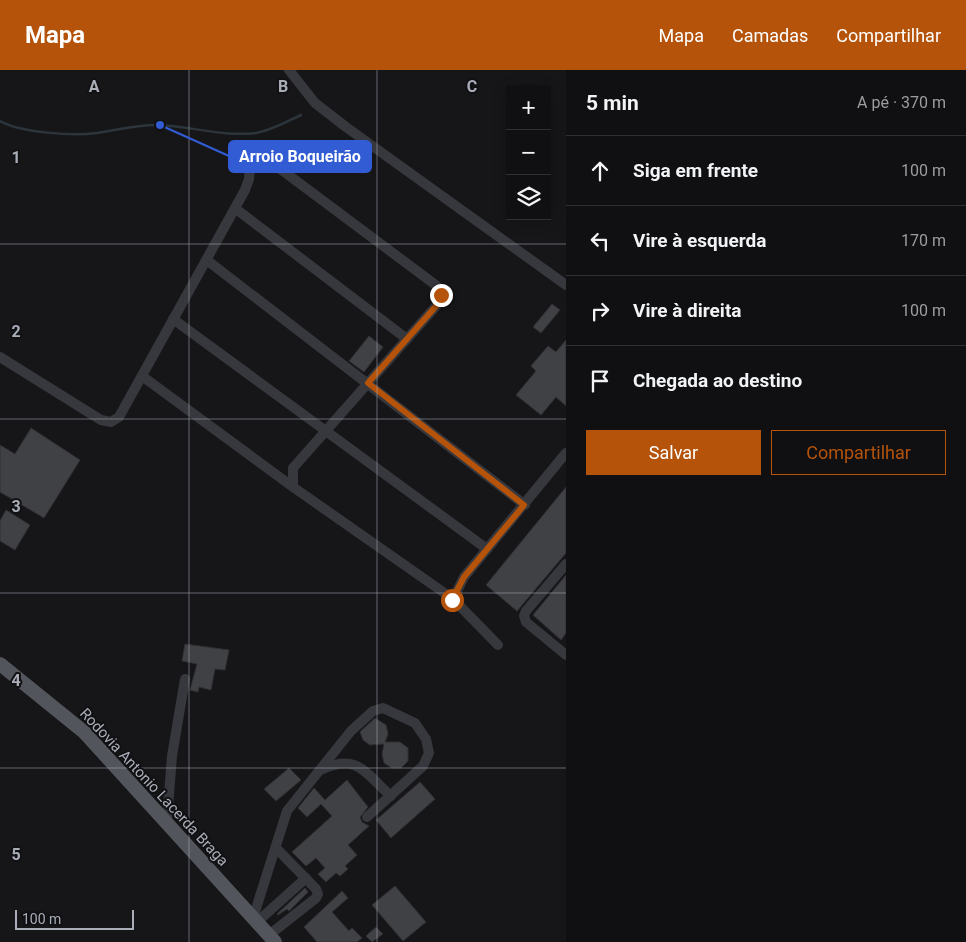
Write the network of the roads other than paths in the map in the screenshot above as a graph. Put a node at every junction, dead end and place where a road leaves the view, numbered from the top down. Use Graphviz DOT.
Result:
graph roads {
  1 [pos="288,70"];
  2 [pos="236,209"];
  3 [pos="208,261"];
  4 [pos="566,285"];
  5 [pos="173,319"];
  6 [pos="408,339"];
  7 [pos="0,357"];
  8 [pos="142,376"];
  9 [pos="368,383"];
  10 [pos="326,430"];
  11 [pos="566,453"];
  12 [pos="293,487"];
  13 [pos="524,505"];
  14 [pos="487,549"];
  15 [pos="566,564"];
  16 [pos="452,600"];
  17 [pos="498,645"];
  18 [pos="565,651"];
  19 [pos="0,664"];
  20 [pos="185,680"];
  21 [pos="320,770"];
  22 [pos="391,796"];
  23 [pos="367,817"];
  24 [pos="166,820"];
  25 [pos="277,849"];
  26 [pos="306,878"];
  27 [pos="255,920"];
  28 [pos="272,939"];
  1 -- 4 [label="street"];
  2 -- 3 [label="street"];
  2 -- 6 [label="street"];
  2 -- 6 [label="street"];
  3 -- 5 [label="street"];
  3 -- 9 [label="street"];
  5 -- 8 [label="street"];
  5 -- 10 [label="street"];
  6 -- 9 [label="street"];
  7 -- 8 [label="street"];
  8 -- 12 [label="street"];
  9 -- 10 [label="street"];
  9 -- 13 [label="street"];
  10 -- 12 [label="street"];
  10 -- 14 [label="street"];
  11 -- 13 [label="street"];
  12 -- 16 [label="street"];
  13 -- 14 [label="street"];
  14 -- 16 [label="street"];
  15 -- 18 [label="street"];
  16 -- 17 [label="street"];
  19 -- 24 [label="main road, Rodovia Antonio Lacerda Braga"];
  20 -- 24 [label="street"];
  21 -- 22 [label="street"];
  21 -- 22 [label="street"];
  21 -- 25 [label="street"];
  22 -- 23 [label="street"];
  24 -- 27 [label="main road, Rodovia Antonio Lacerda Braga"];
  25 -- 26 [label="street"];
  25 -- 27 [label="street"];
  26 -- 27 [label="street"];
  26 -- 28 [label="street"];
  27 -- 28 [label="main road, Rodovia Antonio Lacerda Braga"];
}
